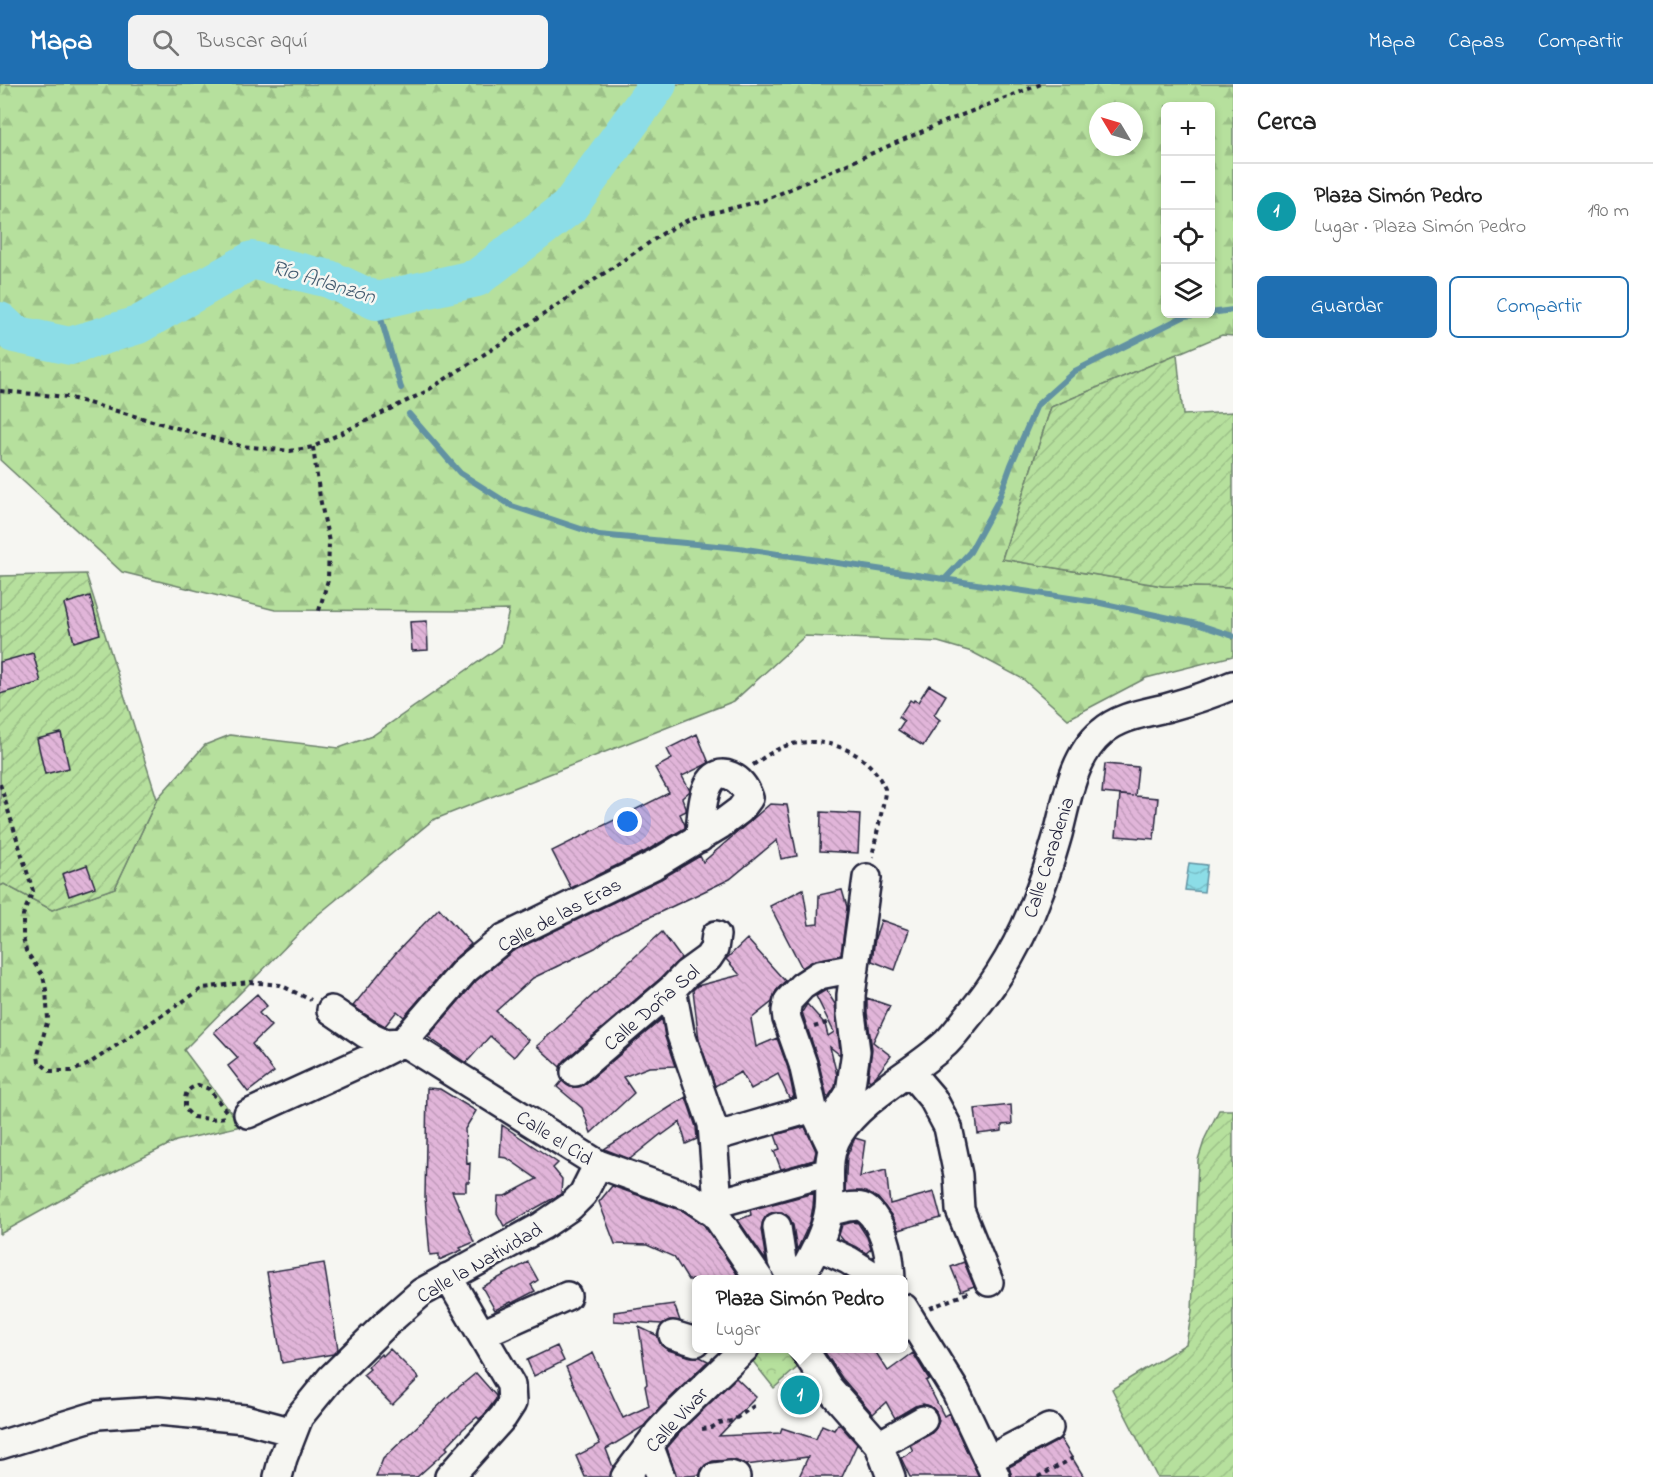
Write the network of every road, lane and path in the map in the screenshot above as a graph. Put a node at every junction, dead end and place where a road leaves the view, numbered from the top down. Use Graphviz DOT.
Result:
graph roads {
  1 [pos="1041,84"];
  2 [pos="0,392"];
  3 [pos="312,447"];
  4 [pos="318,614"];
  5 [pos="1225,689"];
  6 [pos="736,778"];
  7 [pos="0,783"];
  8 [pos="867,878"];
  9 [pos="716,935"];
  10 [pos="855,968"];
  11 [pos="672,989"];
  12 [pos="331,1010"];
  13 [pos="851,1014"];
  14 [pos="793,1034"];
  15 [pos="403,1042"];
  16 [pos="575,1072"];
  17 [pos="910,1072"];
  18 [pos="813,1108"];
  19 [pos="239,1115"];
  20 [pos="714,1137"];
  21 [pos="831,1159"];
  22 [pos="598,1164"];
  23 [pos="716,1209"];
  24 [pos="829,1211"];
  25 [pos="777,1227"];
  26 [pos="818,1246"];
  27 [pos="757,1275"];
  28 [pos="789,1275"];
  29 [pos="802,1275"];
  30 [pos="872,1275"];
  31 [pos="891,1275"];
  32 [pos="448,1277"];
  33 [pos="989,1282"];
  34 [pos="567,1296"];
  35 [pos="908,1311"];
  36 [pos="908,1315"];
  37 [pos="482,1334"];
  38 [pos="728,1353"];
  39 [pos="806,1353"];
  40 [pos="757,1404"];
  41 [pos="923,1420"];
  42 [pos="1049,1428"];
  43 [pos="702,1429"];
  44 [pos="293,1432"];
  45 [pos="0,1445"];
  46 [pos="649,1445"];
  47 [pos="879,1445"];
  48 [pos="1074,1458"];
  49 [pos="992,1468"];
  50 [pos="278,1477"];
  51 [pos="449,1477"];
  52 [pos="625,1477"];
  53 [pos="660,1477"];
  54 [pos="715,1477"];
  55 [pos="736,1477"];
  56 [pos="891,1477"];
  57 [pos="1038,1477"];
  1 -- 3 [label="path"];
  2 -- 3 [label="path"];
  3 -- 4 [label="path"];
  5 -- 17 [label="street, Calle Caradenia"];
  6 -- 8 [label="path"];
  6 -- 15 [label="street, Calle de las Eras"];
  7 -- 12 [label="path"];
  8 -- 10 [label="street"];
  9 -- 11 [label="street, Calle Doña Sol"];
  10 -- 13 [label="street"];
  10 -- 14 [label="street"];
  11 -- 16 [label="street, Calle Doña Sol"];
  11 -- 20 [label="street"];
  12 -- 15 [label="street"];
  13 -- 14 [label="path"];
  13 -- 21 [label="street"];
  14 -- 18 [label="street"];
  15 -- 19 [label="street, Calle de las Eras"];
  15 -- 22 [label="street, Calle el Cid"];
  17 -- 21 [label="street, Calle Caradenia"];
  17 -- 33 [label="street"];
  18 -- 20 [label="street"];
  18 -- 21 [label="street"];
  19 -- 19 [label="path"];
  20 -- 23 [label="street"];
  21 -- 23 [label="street"];
  21 -- 24 [label="street"];
  22 -- 23 [label="street, Calle el Cid"];
  22 -- 32 [label="street, Calle la Natividad"];
  23 -- 27 [label="street, Calle el Cid"];
  24 -- 26 [label="street"];
  24 -- 31 [label="street"];
  25 -- 28 [label="street"];
  26 -- 29 [label="street"];
  26 -- 30 [label="street"];
  32 -- 37 [label="street"];
  32 -- 44 [label="street, Calle la Natividad"];
  33 -- 35 [label="path"];
  34 -- 37 [label="street"];
  36 -- 49 [label="street"];
  37 -- 51 [label="street"];
  38 -- 46 [label="street, Calle Vivar"];
  39 -- 47 [label="street"];
  40 -- 43 [label="path"];
  41 -- 47 [label="street"];
  42 -- 49 [label="street"];
  44 -- 45 [label="street"];
  44 -- 50 [label="street, Calle la Natividad"];
  46 -- 52 [label="street, Calle Vivar"];
  46 -- 53 [label="street"];
  47 -- 56 [label="street"];
  48 -- 57 [label="path"];
  54 -- 55 [label="street"];
}
